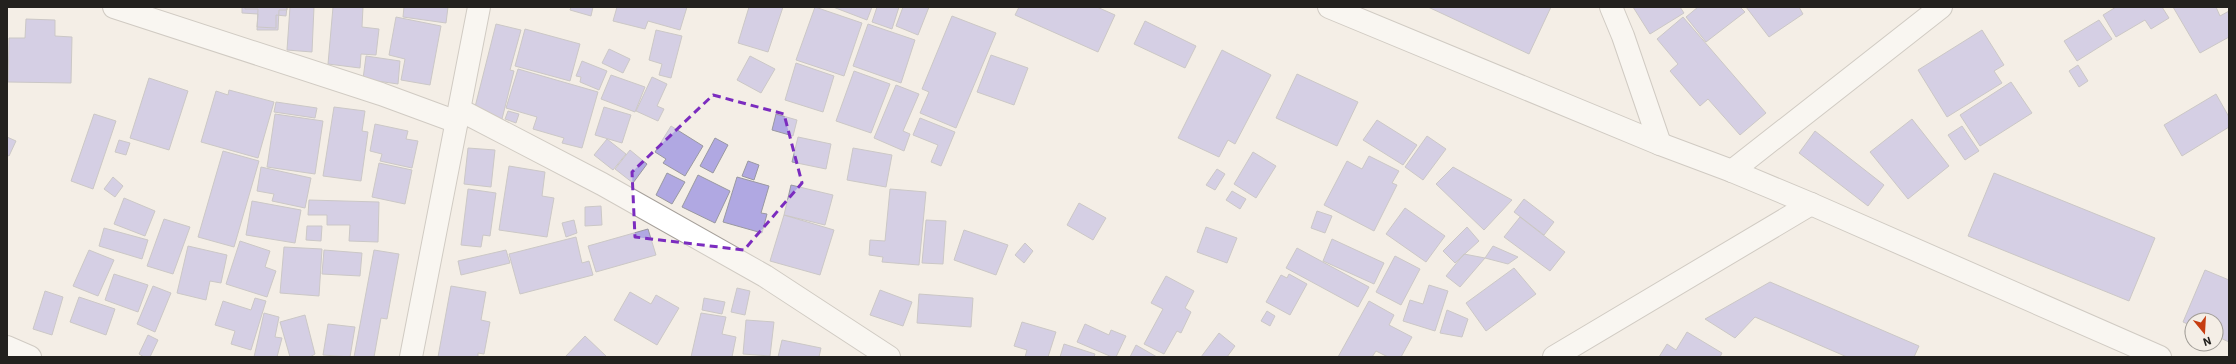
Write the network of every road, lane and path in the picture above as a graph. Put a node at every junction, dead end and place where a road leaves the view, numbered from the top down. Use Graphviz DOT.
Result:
graph roads {
  1 [pos="114,7"];
  2 [pos="479,7"];
  3 [pos="1329,7"];
  4 [pos="1611,7"];
  5 [pos="1941,7"];
  6 [pos="1352,12"];
  7 [pos="459,116"];
  8 [pos="1660,144"];
  9 [pos="1732,171"];
  10 [pos="1811,204"];
  11 [pos="7,347"];
  12 [pos="30,357"];
  13 [pos="411,357"];
  14 [pos="889,357"];
  15 [pos="1554,357"];
  16 [pos="2160,357"];
  1 -- 7 [label="main road"];
  2 -- 7 [label="main road"];
  3 -- 6 [label="main road"];
  4 -- 8 [label="main road"];
  5 -- 9 [label="main road"];
  6 -- 8 [label="main road"];
  7 -- 13 [label="main road"];
  7 -- 14 [label="main road"];
  8 -- 9 [label="main road"];
  9 -- 10 [label="main road"];
  10 -- 15 [label="main road"];
  10 -- 16 [label="main road"];
  11 -- 12 [label="main road"];
}
